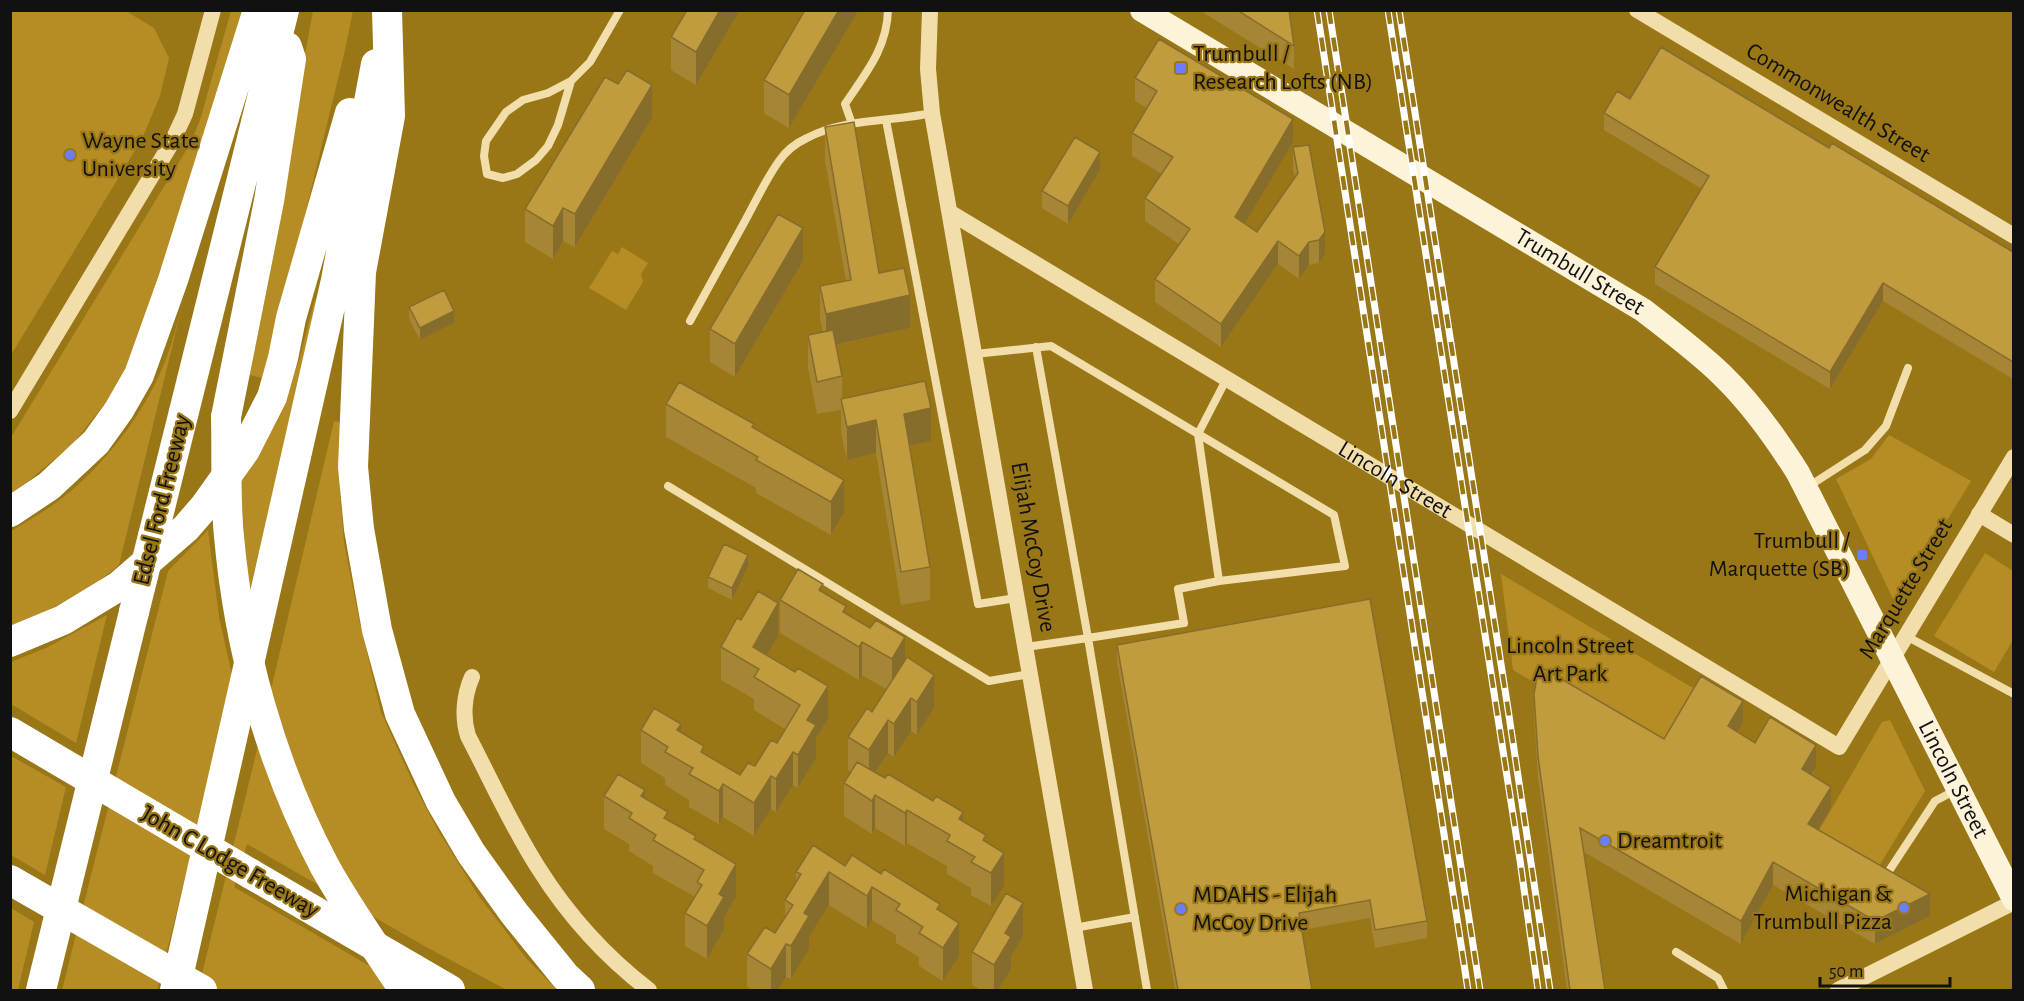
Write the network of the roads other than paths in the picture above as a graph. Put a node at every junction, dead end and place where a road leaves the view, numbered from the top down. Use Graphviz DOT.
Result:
graph roads {
  1 [pos="213,10"];
  2 [pos="379,10"];
  3 [pos="387,10"];
  4 [pos="620,10"];
  5 [pos="888,10"];
  6 [pos="930,10"];
  7 [pos="1142,10"];
  8 [pos="1637,10"];
  9 [pos="274,16"];
  10 [pos="571,81"];
  11 [pos="932,113"];
  12 [pos="886,120"];
  13 [pos="852,123"];
  14 [pos="951,213"];
  15 [pos="2013,236"];
  16 [pos="690,321"];
  17 [pos="1036,347"];
  18 [pos="975,354"];
  19 [pos="1908,368"];
  20 [pos="1227,378"];
  21 [pos="10,411"];
  22 [pos="1198,434"];
  23 [pos="2013,457"];
  24 [pos="668,486"];
  25 [pos="1806,488"];
  26 [pos="10,512"];
  27 [pos="1979,514"];
  28 [pos="2013,535"];
  29 [pos="1220,581"];
  30 [pos="1016,598"];
  31 [pos="1905,636"];
  32 [pos="1088,638"];
  33 [pos="10,642"];
  34 [pos="1026,647"];
  35 [pos="1892,658"];
  36 [pos="1030,674"];
  37 [pos="472,677"];
  38 [pos="2013,694"];
  39 [pos="10,732"];
  40 [pos="1839,747"];
  41 [pos="1958,789"];
  42 [pos="1885,877"];
  43 [pos="10,880"];
  44 [pos="2013,901"];
  45 [pos="1135,917"];
  46 [pos="1074,928"];
  47 [pos="1676,952"];
  48 [pos="41,990"];
  49 [pos="175,990"];
  50 [pos="202,990"];
  51 [pos="405,990"];
  52 [pos="450,990"];
  53 [pos="580,990"];
  54 [pos="649,990"];
  55 [pos="1085,990"];
  56 [pos="1147,990"];
  57 [pos="1724,990"];
  58 [pos="1838,990"];
  1 -- 21 [label="street"];
  2 -- 33 [label="highway"];
  3 -- 49 [label="highway"];
  3 -- 53 [label="highway"];
  4 -- 10 [label="lane"];
  5 -- 13 [label="lane"];
  6 -- 11 [label="street, Elijah McCoy Drive"];
  7 -- 25 [label="street, Trumbull Street"];
  8 -- 15 [label="street, Commonwealth Street"];
  9 -- 26 [label="highway"];
  9 -- 48 [label="highway, Edsel Ford Freeway, bridge"];
  9 -- 51 [label="highway, bridge"];
  10 -- 10 [label="lane"];
  11 -- 12 [label="lane"];
  11 -- 14 [label="street, Elijah McCoy Drive"];
  12 -- 13 [label="lane"];
  12 -- 30 [label="lane"];
  13 -- 16 [label="lane"];
  14 -- 18 [label="street, Elijah McCoy Drive"];
  14 -- 20 [label="street, Lincoln Street"];
  17 -- 18 [label="lane"];
  17 -- 22 [label="lane"];
  17 -- 32 [label="lane"];
  18 -- 30 [label="street, Elijah McCoy Drive"];
  19 -- 25 [label="lane"];
  20 -- 22 [label="lane"];
  20 -- 40 [label="street, Lincoln Street"];
  22 -- 29 [label="lane"];
  22 -- 29 [label="lane"];
  23 -- 27 [label="street, Marquette Street"];
  24 -- 36 [label="lane"];
  25 -- 35 [label="street, Trumbull Street"];
  27 -- 28 [label="street"];
  27 -- 31 [label="street, Marquette Street"];
  29 -- 32 [label="lane"];
  30 -- 34 [label="street, Elijah McCoy Drive"];
  31 -- 35 [label="street, Marquette Street"];
  31 -- 38 [label="lane"];
  32 -- 34 [label="lane"];
  32 -- 45 [label="lane"];
  34 -- 36 [label="street, Elijah McCoy Drive"];
  35 -- 40 [label="street, Marquette Street"];
  35 -- 41 [label="street, Lincoln Street"];
  36 -- 46 [label="street, Elijah McCoy Drive"];
  37 -- 54 [label="street"];
  39 -- 52 [label="highway, John C Lodge Freeway, bridge"];
  41 -- 42 [label="lane"];
  41 -- 44 [label="street, Lincoln Street"];
  43 -- 50 [label="highway, bridge"];
  44 -- 58 [label="street"];
  45 -- 46 [label="lane"];
  45 -- 56 [label="lane"];
  46 -- 55 [label="street, Elijah McCoy Drive"];
  47 -- 57 [label="lane"];
}
